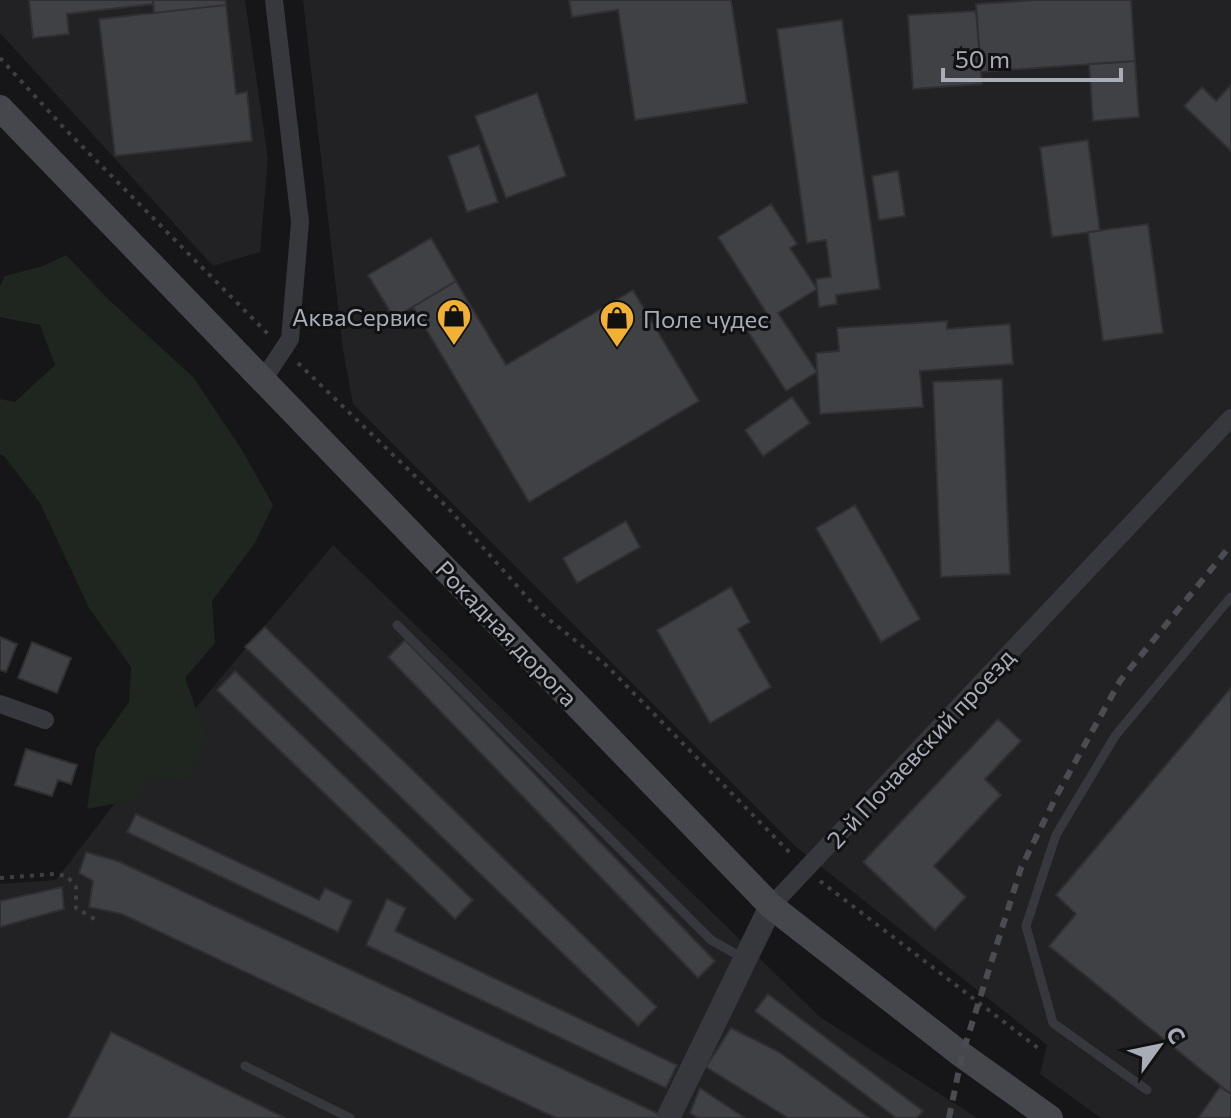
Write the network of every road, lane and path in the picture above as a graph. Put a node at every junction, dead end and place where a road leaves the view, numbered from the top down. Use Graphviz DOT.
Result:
graph roads {
  1 [pos="274,0"];
  2 [pos="0,58"];
  3 [pos="0,108"];
  4 [pos="283,349"];
  5 [pos="263,380"];
  6 [pos="1231,418"];
  7 [pos="1231,597"];
  8 [pos="397,625"];
  9 [pos="0,704"];
  10 [pos="45,720"];
  11 [pos="806,869"];
  12 [pos="0,878"];
  13 [pos="771,906"];
  14 [pos="98,921"];
  15 [pos="745,960"];
  16 [pos="1038,1048"];
  17 [pos="245,1066"];
  18 [pos="1147,1090"];
  19 [pos="350,1118"];
  20 [pos="668,1118"];
  21 [pos="1050,1118"];
  1 -- 4 [label="street"];
  2 -- 4 [label="path"];
  3 -- 5 [label="main road, Рокадная дорога"];
  4 -- 5 [label="street"];
  4 -- 11 [label="path"];
  5 -- 13 [label="main road, Рокадная дорога"];
  6 -- 11 [label="street, 2-й Почаевский проезд"];
  7 -- 18 [label="lane"];
  8 -- 15 [label="lane"];
  9 -- 10 [label="street"];
  11 -- 13 [label="street, 2-й Почаевский проезд"];
  11 -- 16 [label="path"];
  12 -- 14 [label="path"];
  13 -- 15 [label="street, 2-й Почаевский проезд"];
  13 -- 21 [label="main road, Рокадная дорога"];
  15 -- 20 [label="street, 2-й Почаевский проезд"];
  17 -- 19 [label="lane"];
}
